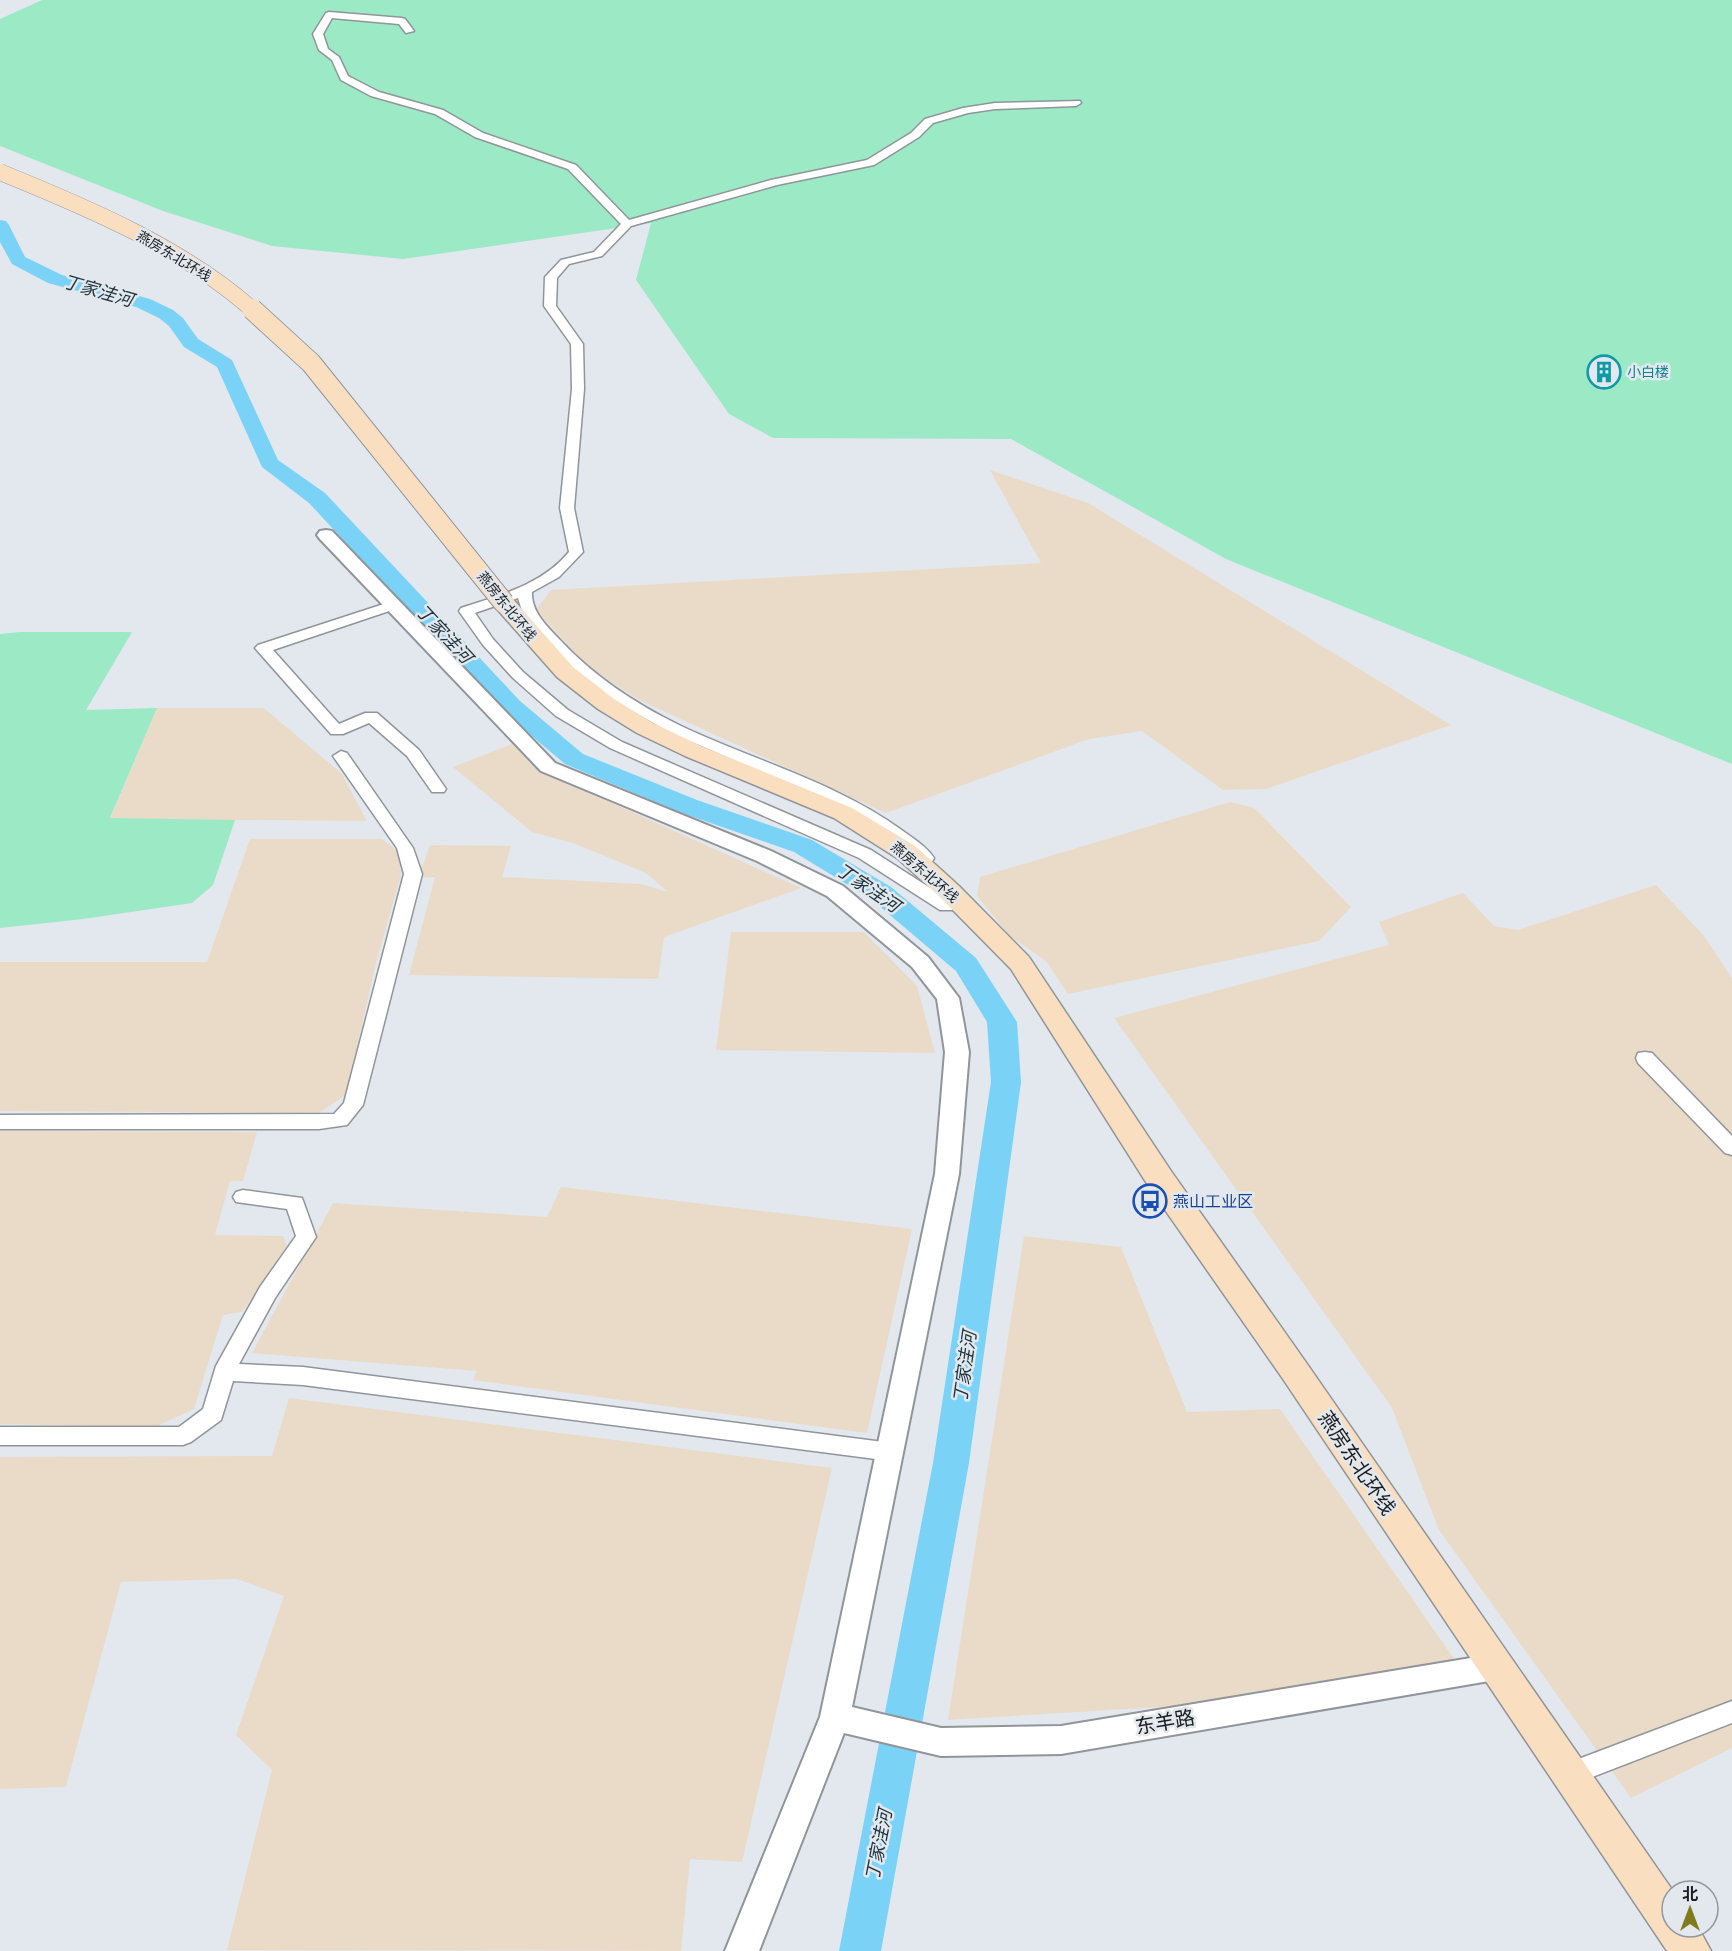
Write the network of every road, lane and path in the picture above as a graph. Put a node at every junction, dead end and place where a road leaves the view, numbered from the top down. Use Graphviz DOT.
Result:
graph roads {
  1 [pos="409,31"];
  2 [pos="1076,103"];
  3 [pos="0,172"];
  4 [pos="0,180"];
  5 [pos="627,224"];
  6 [pos="326,536"];
  7 [pos="506,601"];
  8 [pos="393,605"];
  9 [pos="340,756"];
  10 [pos="438,789"];
  11 [pos="948,899"];
  12 [pos="1645,1058"];
  13 [pos="0,1122"];
  14 [pos="1732,1148"];
  15 [pos="243,1197"];
  16 [pos="224,1372"];
  17 [pos="0,1437"];
  18 [pos="891,1452"];
  19 [pos="1495,1667"];
  20 [pos="1732,1712"];
  21 [pos="836,1717"];
  22 [pos="1569,1774"];
  23 [pos="1660,1906"];
  24 [pos="742,1951"];
  1 -- 5 [label="street"];
  2 -- 5 [label="street"];
  3 -- 7 [label="main road, 燕房东北环线, bridge"];
  4 -- 7 [label="main road, 燕房东北环线"];
  5 -- 7 [label="street"];
  6 -- 8 [label="street"];
  7 -- 11 [label="main road, 燕房东北环线"];
  7 -- 11 [label="street"];
  7 -- 11 [label="street"];
  8 -- 10 [label="street"];
  8 -- 18 [label="street"];
  9 -- 13 [label="street"];
  11 -- 19 [label="main road, 燕房东北环线"];
  12 -- 14 [label="street"];
  15 -- 16 [label="street"];
  16 -- 17 [label="street"];
  16 -- 18 [label="street"];
  18 -- 21 [label="street"];
  19 -- 21 [label="street, 东羊路"];
  19 -- 22 [label="main road, 燕房东北环线"];
  20 -- 22 [label="street"];
  21 -- 24 [label="street"];
  22 -- 23 [label="main road, 燕房东北环线"];
}
